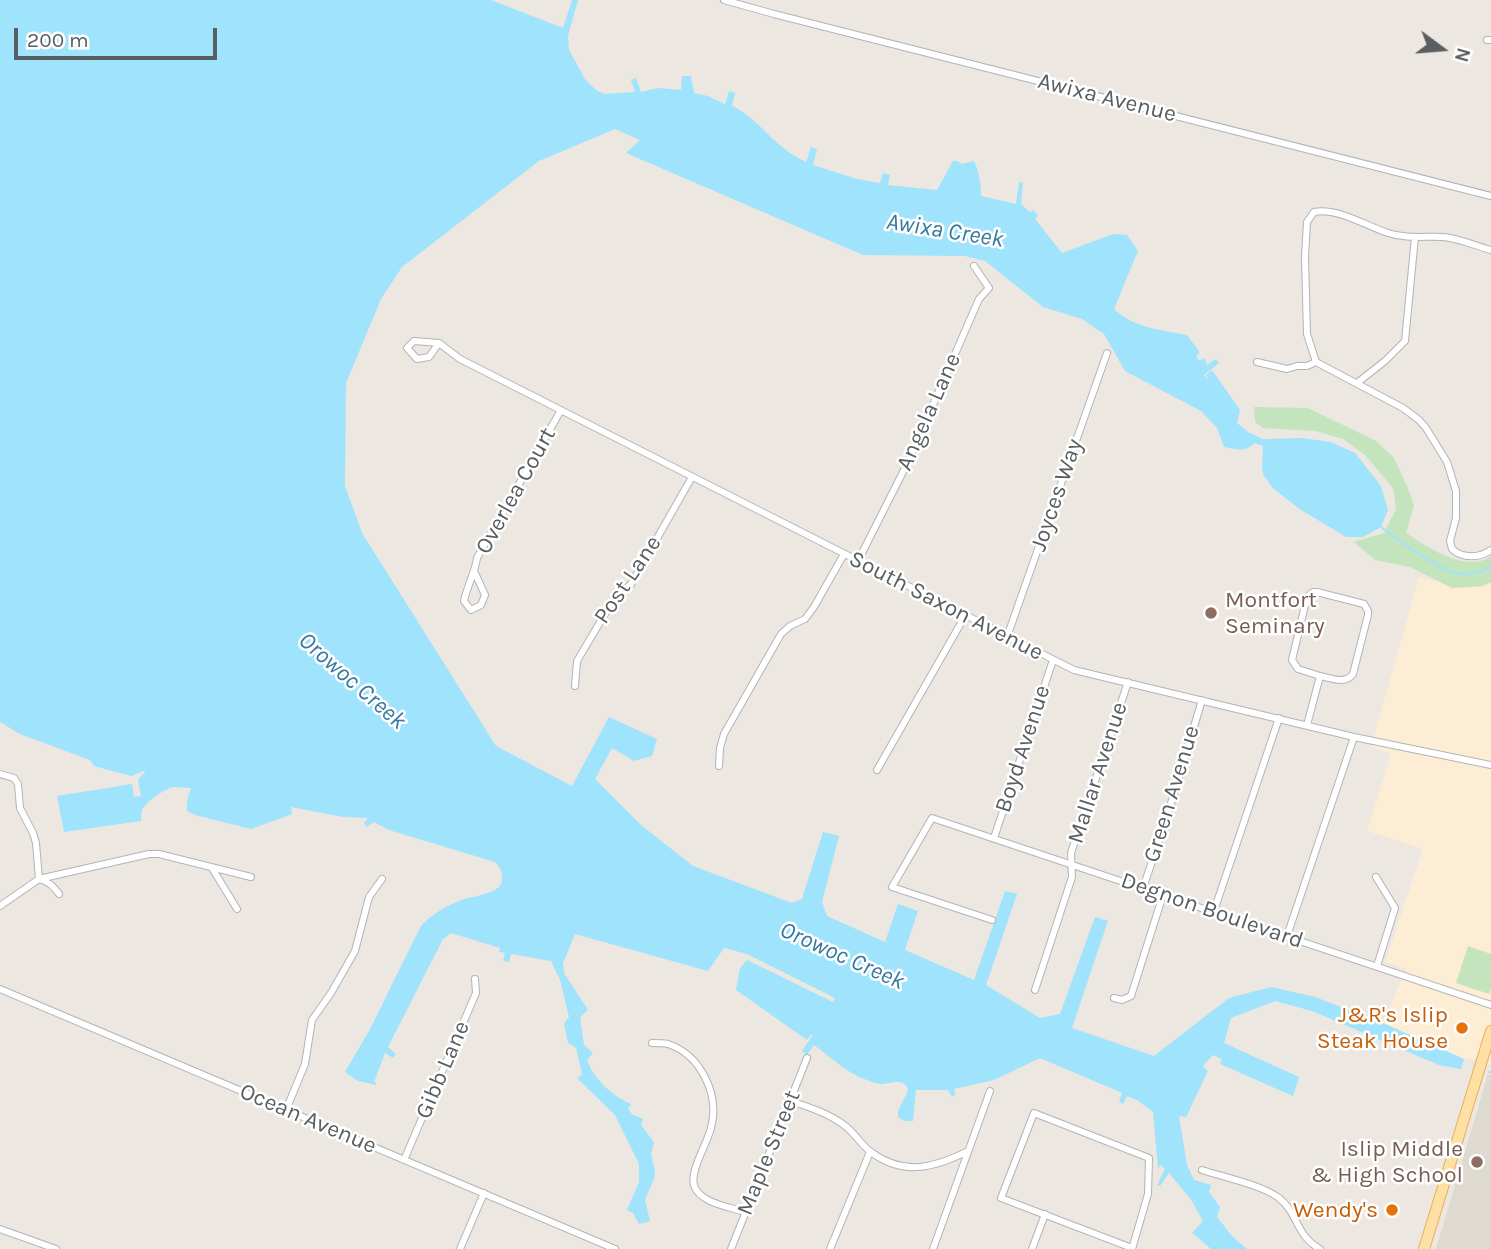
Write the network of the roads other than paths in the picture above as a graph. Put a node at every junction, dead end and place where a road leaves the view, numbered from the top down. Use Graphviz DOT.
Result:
graph roads {
  1 [pos="724,0"];
  2 [pos="1491,196"];
  3 [pos="1415,237"];
  4 [pos="1491,250"];
  5 [pos="974,266"];
  6 [pos="439,343"];
  7 [pos="1107,354"];
  8 [pos="1256,362"];
  9 [pos="1316,362"];
  10 [pos="1357,383"];
  11 [pos="561,410"];
  12 [pos="692,477"];
  13 [pos="1491,550"];
  14 [pos="844,554"];
  15 [pos="858,561"];
  16 [pos="475,573"];
  17 [pos="964,615"];
  18 [pos="1007,637"];
  19 [pos="1053,660"];
  20 [pos="1320,676"];
  21 [pos="1128,682"];
  22 [pos="575,686"];
  23 [pos="1202,700"];
  24 [pos="1279,718"];
  25 [pos="1307,724"];
  26 [pos="1354,737"];
  27 [pos="1491,765"];
  28 [pos="719,766"];
  29 [pos="877,770"];
  30 [pos="0,774"];
  31 [pos="994,838"];
  32 [pos="1071,864"];
  33 [pos="212,869"];
  34 [pos="251,877"];
  35 [pos="1376,877"];
  36 [pos="39,879"];
  37 [pos="382,879"];
  38 [pos="1143,888"];
  39 [pos="59,894"];
  40 [pos="1164,895"];
  41 [pos="0,906"];
  42 [pos="237,909"];
  43 [pos="1214,911"];
  44 [pos="992,920"];
  45 [pos="1287,936"];
  46 [pos="1377,966"];
  47 [pos="475,979"];
  48 [pos="0,989"];
  49 [pos="1035,990"];
  50 [pos="1114,998"];
  51 [pos="1491,1005"];
  52 [pos="1491,1031"];
  53 [pos="652,1043"];
  54 [pos="807,1058"];
  55 [pos="990,1091"];
  56 [pos="790,1101"];
  57 [pos="286,1110"];
  58 [pos="968,1151"];
  59 [pos="870,1152"];
  60 [pos="404,1160"];
  61 [pos="1202,1170"];
  62 [pos="484,1193"];
  63 [pos="745,1212"];
  64 [pos="1045,1214"];
  65 [pos="0,1229"];
  66 [pos="56,1249"];
  67 [pos="460,1249"];
  68 [pos="615,1249"];
  69 [pos="731,1249"];
  70 [pos="830,1249"];
  71 [pos="933,1249"];
  72 [pos="1032,1249"];
  73 [pos="1132,1249"];
  74 [pos="1320,1249"];
  75 [pos="1424,1249"];
  1 -- 2 [label="street, Awixa Avenue"];
  3 -- 4 [label="street"];
  3 -- 9 [label="street"];
  3 -- 10 [label="street"];
  5 -- 15 [label="street, Angela Lane"];
  6 -- 6 [label="street"];
  6 -- 11 [label="street, South Saxon Avenue"];
  7 -- 18 [label="street, Joyces Way"];
  8 -- 9 [label="street"];
  9 -- 10 [label="street"];
  10 -- 13 [label="street"];
  11 -- 12 [label="street, South Saxon Avenue"];
  11 -- 16 [label="street, Overlea Court"];
  12 -- 14 [label="street, South Saxon Avenue"];
  12 -- 22 [label="street, Post Lane"];
  14 -- 15 [label="street, South Saxon Avenue"];
  14 -- 28 [label="street"];
  15 -- 17 [label="street, South Saxon Avenue"];
  16 -- 16 [label="street, Overlea Court"];
  17 -- 18 [label="street, South Saxon Avenue"];
  17 -- 29 [label="street"];
  18 -- 19 [label="street, South Saxon Avenue"];
  19 -- 21 [label="street, South Saxon Avenue"];
  19 -- 31 [label="street, Boyd Avenue"];
  20 -- 20 [label="street"];
  20 -- 25 [label="street"];
  21 -- 23 [label="street, South Saxon Avenue"];
  21 -- 32 [label="street, Mallar Avenue"];
  23 -- 24 [label="street, South Saxon Avenue"];
  23 -- 38 [label="street, Green Avenue"];
  24 -- 25 [label="street, South Saxon Avenue"];
  24 -- 43 [label="street"];
  25 -- 26 [label="street, South Saxon Avenue"];
  26 -- 27 [label="street, South Saxon Avenue"];
  26 -- 45 [label="street"];
  30 -- 36 [label="street"];
  31 -- 32 [label="street, Degnon Boulevard"];
  31 -- 44 [label="street, Degnon Boulevard"];
  32 -- 38 [label="street, Degnon Boulevard"];
  32 -- 49 [label="street, Mallar Avenue"];
  33 -- 34 [label="street"];
  33 -- 36 [label="street"];
  33 -- 42 [label="street"];
  35 -- 46 [label="street"];
  36 -- 39 [label="street"];
  36 -- 41 [label="street"];
  37 -- 57 [label="street"];
  38 -- 40 [label="street, Degnon Boulevard"];
  40 -- 43 [label="street, Degnon Boulevard"];
  40 -- 50 [label="street"];
  43 -- 45 [label="street, Degnon Boulevard"];
  45 -- 46 [label="street, Degnon Boulevard"];
  46 -- 51 [label="street, Degnon Boulevard"];
  47 -- 60 [label="street, Gibb Lane"];
  48 -- 57 [label="street, Ocean Avenue"];
  52 -- 75 [label="main road"];
  53 -- 63 [label="street"];
  54 -- 56 [label="street, Maple Street"];
  55 -- 58 [label="street"];
  56 -- 59 [label="street"];
  56 -- 63 [label="street, Maple Street"];
  57 -- 60 [label="street, Ocean Avenue"];
  58 -- 59 [label="street"];
  58 -- 71 [label="street"];
  59 -- 70 [label="street"];
  60 -- 62 [label="street, Ocean Avenue"];
  61 -- 74 [label="street"];
  62 -- 67 [label="street"];
  62 -- 68 [label="street, Ocean Avenue"];
  63 -- 69 [label="street, Maple Street"];
  64 -- 72 [label="street"];
  64 -- 73 [label="street"];
  64 -- 73 [label="street"];
  65 -- 66 [label="street"];
}
